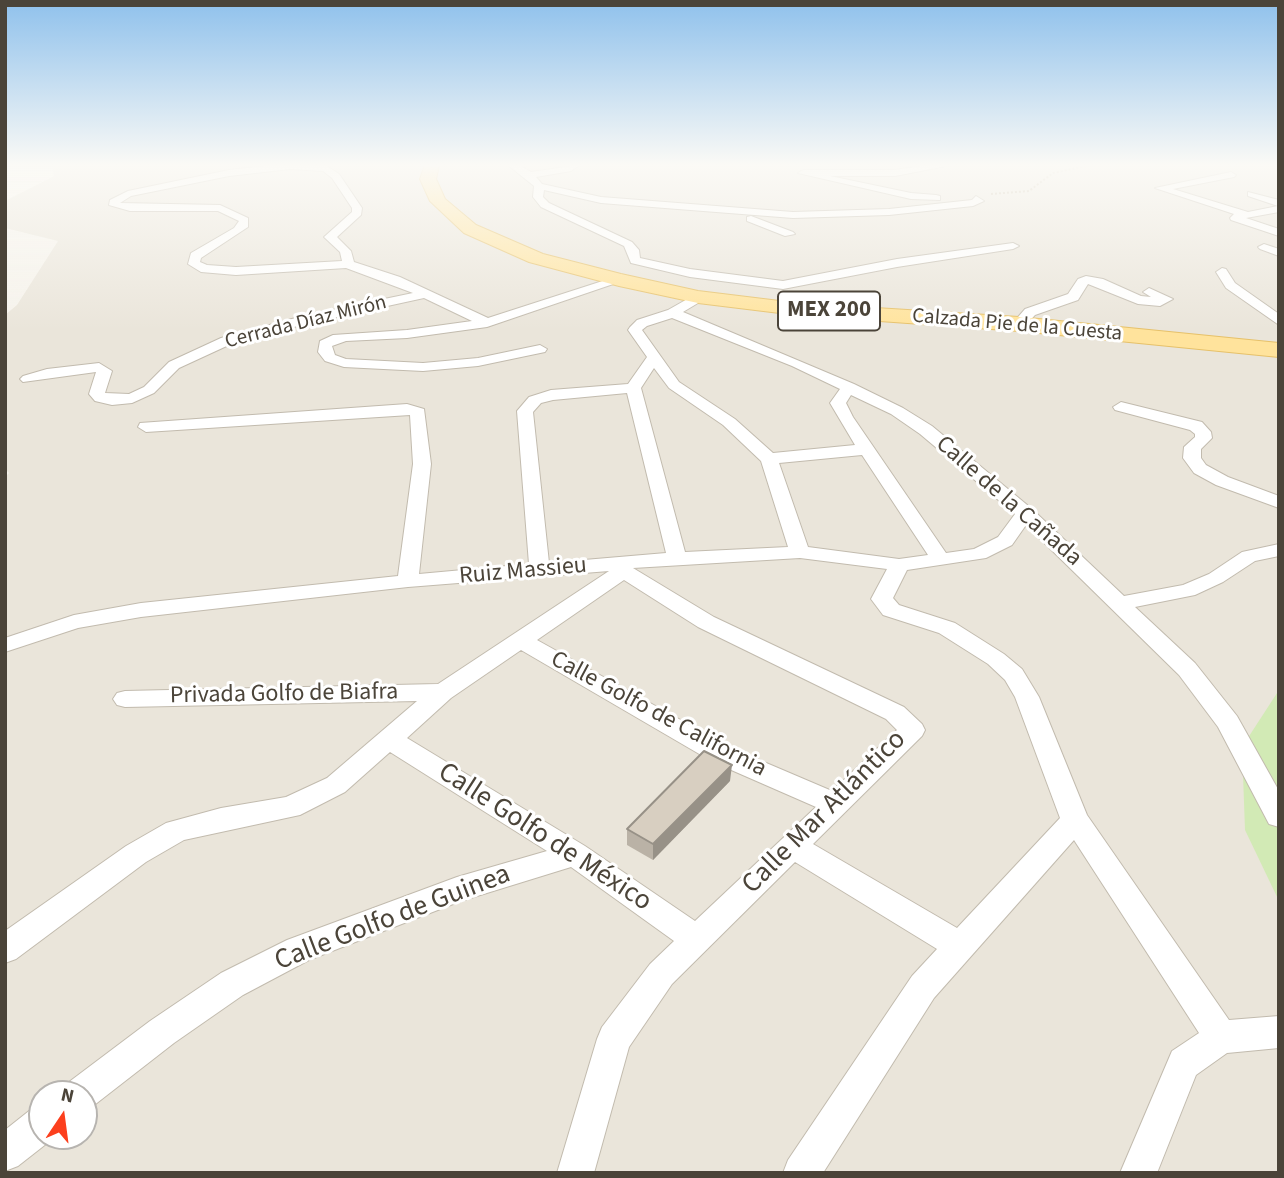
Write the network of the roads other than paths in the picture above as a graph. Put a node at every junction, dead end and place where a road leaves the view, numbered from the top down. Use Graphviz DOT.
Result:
graph roads {
  1 [pos="244,220"];
  2 [pos="349,220"];
  3 [pos="460,220"];
  4 [pos="578,220"];
  5 [pos="755,220"];
  6 [pos="1241,220"];
  7 [pos="1279,233"];
  8 [pos="789,234"];
  9 [pos="1013,246"];
  10 [pos="1264,247"];
  11 [pos="1279,253"];
  12 [pos="347,264"];
  13 [pos="1222,272"];
  14 [pos="619,281"];
  15 [pos="1149,292"];
  16 [pos="426,294"];
  17 [pos="698,297"];
  18 [pos="673,313"];
  19 [pos="1279,321"];
  20 [pos="486,323"];
  21 [pos="1019,324"];
  22 [pos="540,349"];
  23 [pos="1279,350"];
  24 [pos="654,358"];
  25 [pos="28,379"];
  26 [pos="849,387"];
  27 [pos="633,388"];
  28 [pos="1121,407"];
  29 [pos="146,427"];
  30 [pos="866,449"];
  31 [pos="769,459"];
  32 [pos="1279,502"];
  33 [pos="1025,513"];
  34 [pos="1279,550"];
  35 [pos="800,552"];
  36 [pos="677,558"];
  37 [pos="941,560"];
  38 [pos="899,565"];
  39 [pos="617,568"];
  40 [pos="540,571"];
  41 [pos="408,581"];
  42 [pos="1121,603"];
  43 [pos="520,640"];
  44 [pos="8,645"];
  45 [pos="443,692"];
  46 [pos="125,699"];
  47 [pos="389,738"];
  48 [pos="837,805"];
  49 [pos="1279,816"];
  50 [pos="1075,820"];
  51 [pos="795,848"];
  52 [pos="575,854"];
  53 [pos="697,940"];
  54 [pos="960,946"];
  55 [pos="5,948"];
  56 [pos="1279,1031"];
  57 [pos="1221,1037"];
  58 [pos="98,1081"];
  59 [pos="28,1135"];
  60 [pos="5,1153"];
  61 [pos="575,1173"];
  62 [pos="801,1173"];
  63 [pos="1138,1173"];
  1 -- 12 [label="street"];
  2 -- 12 [label="street"];
  3 -- 14 [label="main road, Calzada Pie de la Cuesta / MEX 200"];
  4 -- 9 [label="street"];
  5 -- 8 [label="street"];
  6 -- 7 [label="street"];
  10 -- 11 [label="street"];
  12 -- 16 [label="street"];
  13 -- 19 [label="street"];
  14 -- 17 [label="main road, Calzada Pie de la Cuesta / MEX 200"];
  14 -- 20 [label="street"];
  15 -- 21 [label="street"];
  16 -- 20 [label="street"];
  16 -- 25 [label="street, Cerrada Díaz Mirón"];
  17 -- 18 [label="street"];
  17 -- 21 [label="main road, Calzada Pie de la Cuesta / MEX 200"];
  18 -- 24 [label="street"];
  18 -- 26 [label="street, Calle de la Cañada"];
  20 -- 22 [label="street"];
  21 -- 23 [label="main road, Calzada Pie de la Cuesta / MEX 200"];
  24 -- 27 [label="street"];
  24 -- 31 [label="street"];
  26 -- 30 [label="street"];
  26 -- 33 [label="street, Calle de la Cañada"];
  27 -- 36 [label="street"];
  27 -- 40 [label="street"];
  28 -- 32 [label="street"];
  29 -- 41 [label="street"];
  30 -- 31 [label="street"];
  30 -- 37 [label="street"];
  31 -- 35 [label="street"];
  33 -- 37 [label="street, Ruiz Massieu"];
  33 -- 42 [label="street, Calle de la Cañada"];
  34 -- 42 [label="street"];
  35 -- 36 [label="street, Ruiz Massieu"];
  35 -- 38 [label="street, Ruiz Massieu"];
  36 -- 39 [label="street, Ruiz Massieu"];
  37 -- 38 [label="street, Ruiz Massieu"];
  38 -- 50 [label="street"];
  39 -- 40 [label="street, Ruiz Massieu"];
  39 -- 43 [label="street"];
  39 -- 48 [label="street, Calle Mar Atlántico"];
  40 -- 41 [label="street, Ruiz Massieu"];
  41 -- 44 [label="street, Ruiz Massieu"];
  42 -- 49 [label="street, Calle de la Cañada"];
  43 -- 45 [label="street"];
  43 -- 48 [label="street, Calle Golfo de California"];
  45 -- 46 [label="street, Privada Golfo de Biafra"];
  45 -- 47 [label="street"];
  47 -- 52 [label="street, Calle Golfo de México"];
  47 -- 55 [label="street"];
  48 -- 51 [label="street, Calle Mar Atlántico"];
  50 -- 54 [label="street"];
  50 -- 57 [label="street"];
  51 -- 53 [label="street, Calle Mar Atlántico"];
  51 -- 54 [label="street"];
  52 -- 53 [label="street, Calle Golfo de México"];
  52 -- 58 [label="street, Calle Golfo de Guinea"];
  53 -- 61 [label="street, Calle Mar Atlántico"];
  54 -- 62 [label="street"];
  56 -- 57 [label="street"];
  57 -- 63 [label="street"];
  59 -- 60 [label="street"];
}
